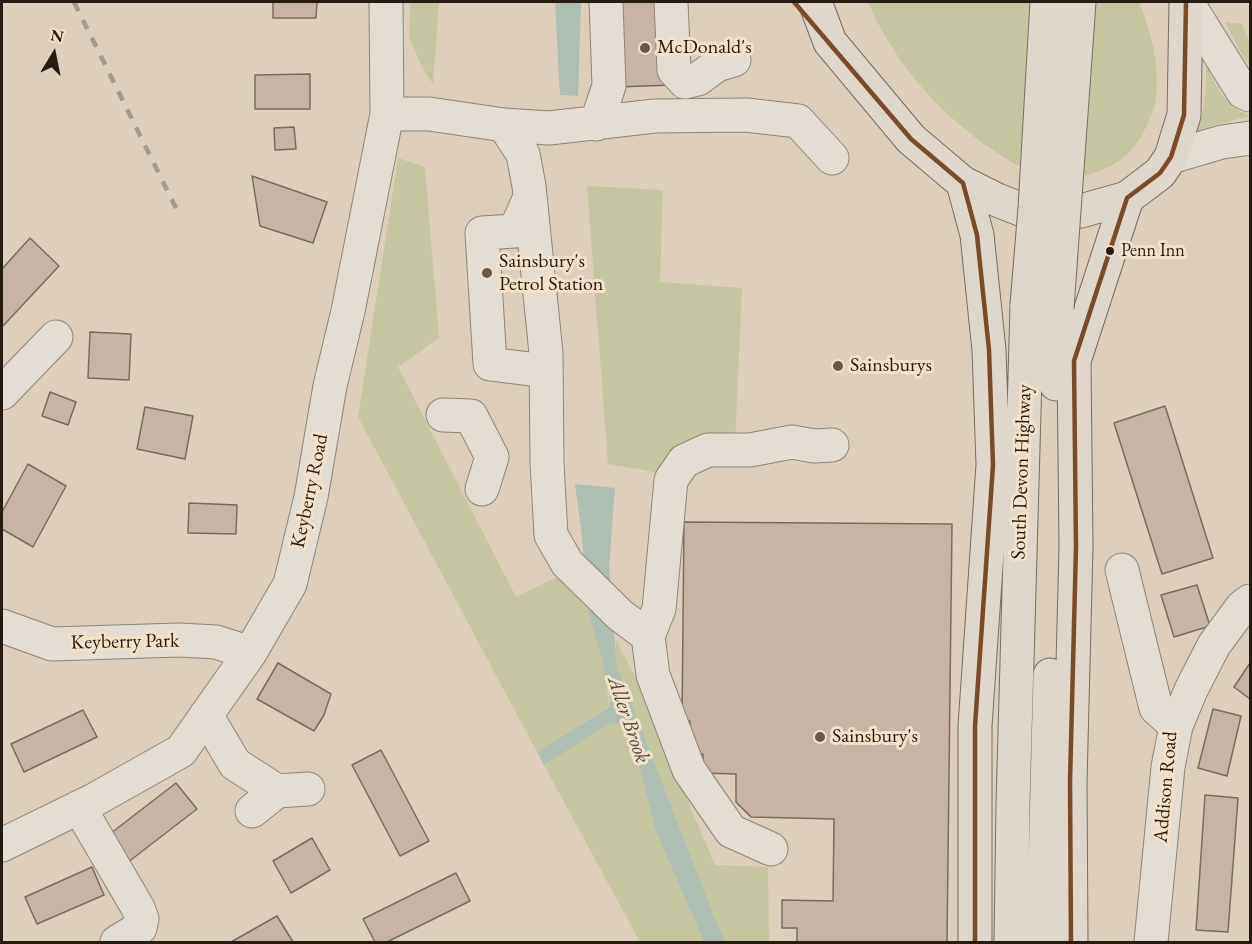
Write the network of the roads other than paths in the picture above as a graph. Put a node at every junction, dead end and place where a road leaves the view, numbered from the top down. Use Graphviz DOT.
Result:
graph roads {
  1 [pos="386,2"];
  2 [pos="606,2"];
  3 [pos="671,2"];
  4 [pos="794,2"];
  5 [pos="815,2"];
  6 [pos="1047,2"];
  7 [pos="1079,2"];
  8 [pos="1187,2"];
  9 [pos="830,42"];
  10 [pos="734,60"];
  11 [pos="1251,95"];
  12 [pos="387,114"];
  13 [pos="596,124"];
  14 [pos="504,125"];
  15 [pos="1251,138"];
  16 [pos="1171,157"];
  17 [pos="832,158"];
  18 [pos="963,183"];
  19 [pos="530,198"];
  20 [pos="1127,198"];
  21 [pos="1042,307"];
  22 [pos="56,337"];
  23 [pos="546,371"];
  24 [pos="2,393"];
  25 [pos="443,415"];
  26 [pos="832,445"];
  27 [pos="482,489"];
  28 [pos="1122,570"];
  29 [pos="1251,601"];
  30 [pos="2,626"];
  31 [pos="648,636"];
  32 [pos="250,653"];
  33 [pos="206,715"];
  34 [pos="1176,726"];
  35 [pos="79,807"];
  36 [pos="252,811"];
  37 [pos="2,845"];
  38 [pos="771,849"];
  39 [pos="117,942"];
  40 [pos="975,942"];
  41 [pos="1011,942"];
  42 [pos="1044,942"];
  43 [pos="1071,942"];
  44 [pos="1151,942"];
  1 -- 12 [label="street, Keyberry Road"];
  2 -- 13 [label="street"];
  3 -- 10 [label="street"];
  4 -- 9 [label="main road"];
  5 -- 9 [label="main road"];
  6 -- 21 [label="main road, South Devon Highway, bridge"];
  7 -- 21 [label="main road, South Devon Highway, bridge"];
  8 -- 11 [label="street"];
  8 -- 16 [label="main road"];
  9 -- 18 [label="main road"];
  12 -- 14 [label="street"];
  12 -- 32 [label="street, Keyberry Road"];
  13 -- 14 [label="street"];
  13 -- 17 [label="street"];
  14 -- 19 [label="street"];
  15 -- 16 [label="street"];
  16 -- 20 [label="main road"];
  18 -- 20 [label="main road"];
  18 -- 40 [label="main road"];
  19 -- 23 [label="street"];
  19 -- 23 [label="street"];
  20 -- 43 [label="main road"];
  21 -- 41 [label="main road, South Devon Highway"];
  21 -- 42 [label="main road, South Devon Highway"];
  22 -- 24 [label="street"];
  23 -- 31 [label="street"];
  25 -- 27 [label="street"];
  26 -- 31 [label="street"];
  28 -- 34 [label="street, Addison Road"];
  29 -- 34 [label="street"];
  30 -- 32 [label="street, Keyberry Park"];
  31 -- 38 [label="street"];
  32 -- 33 [label="street, Keyberry Road"];
  33 -- 35 [label="street, Keyberry Road"];
  33 -- 36 [label="street"];
  34 -- 44 [label="street, Addison Road"];
  35 -- 37 [label="street, Keyberry Road"];
  35 -- 39 [label="street"];
}
